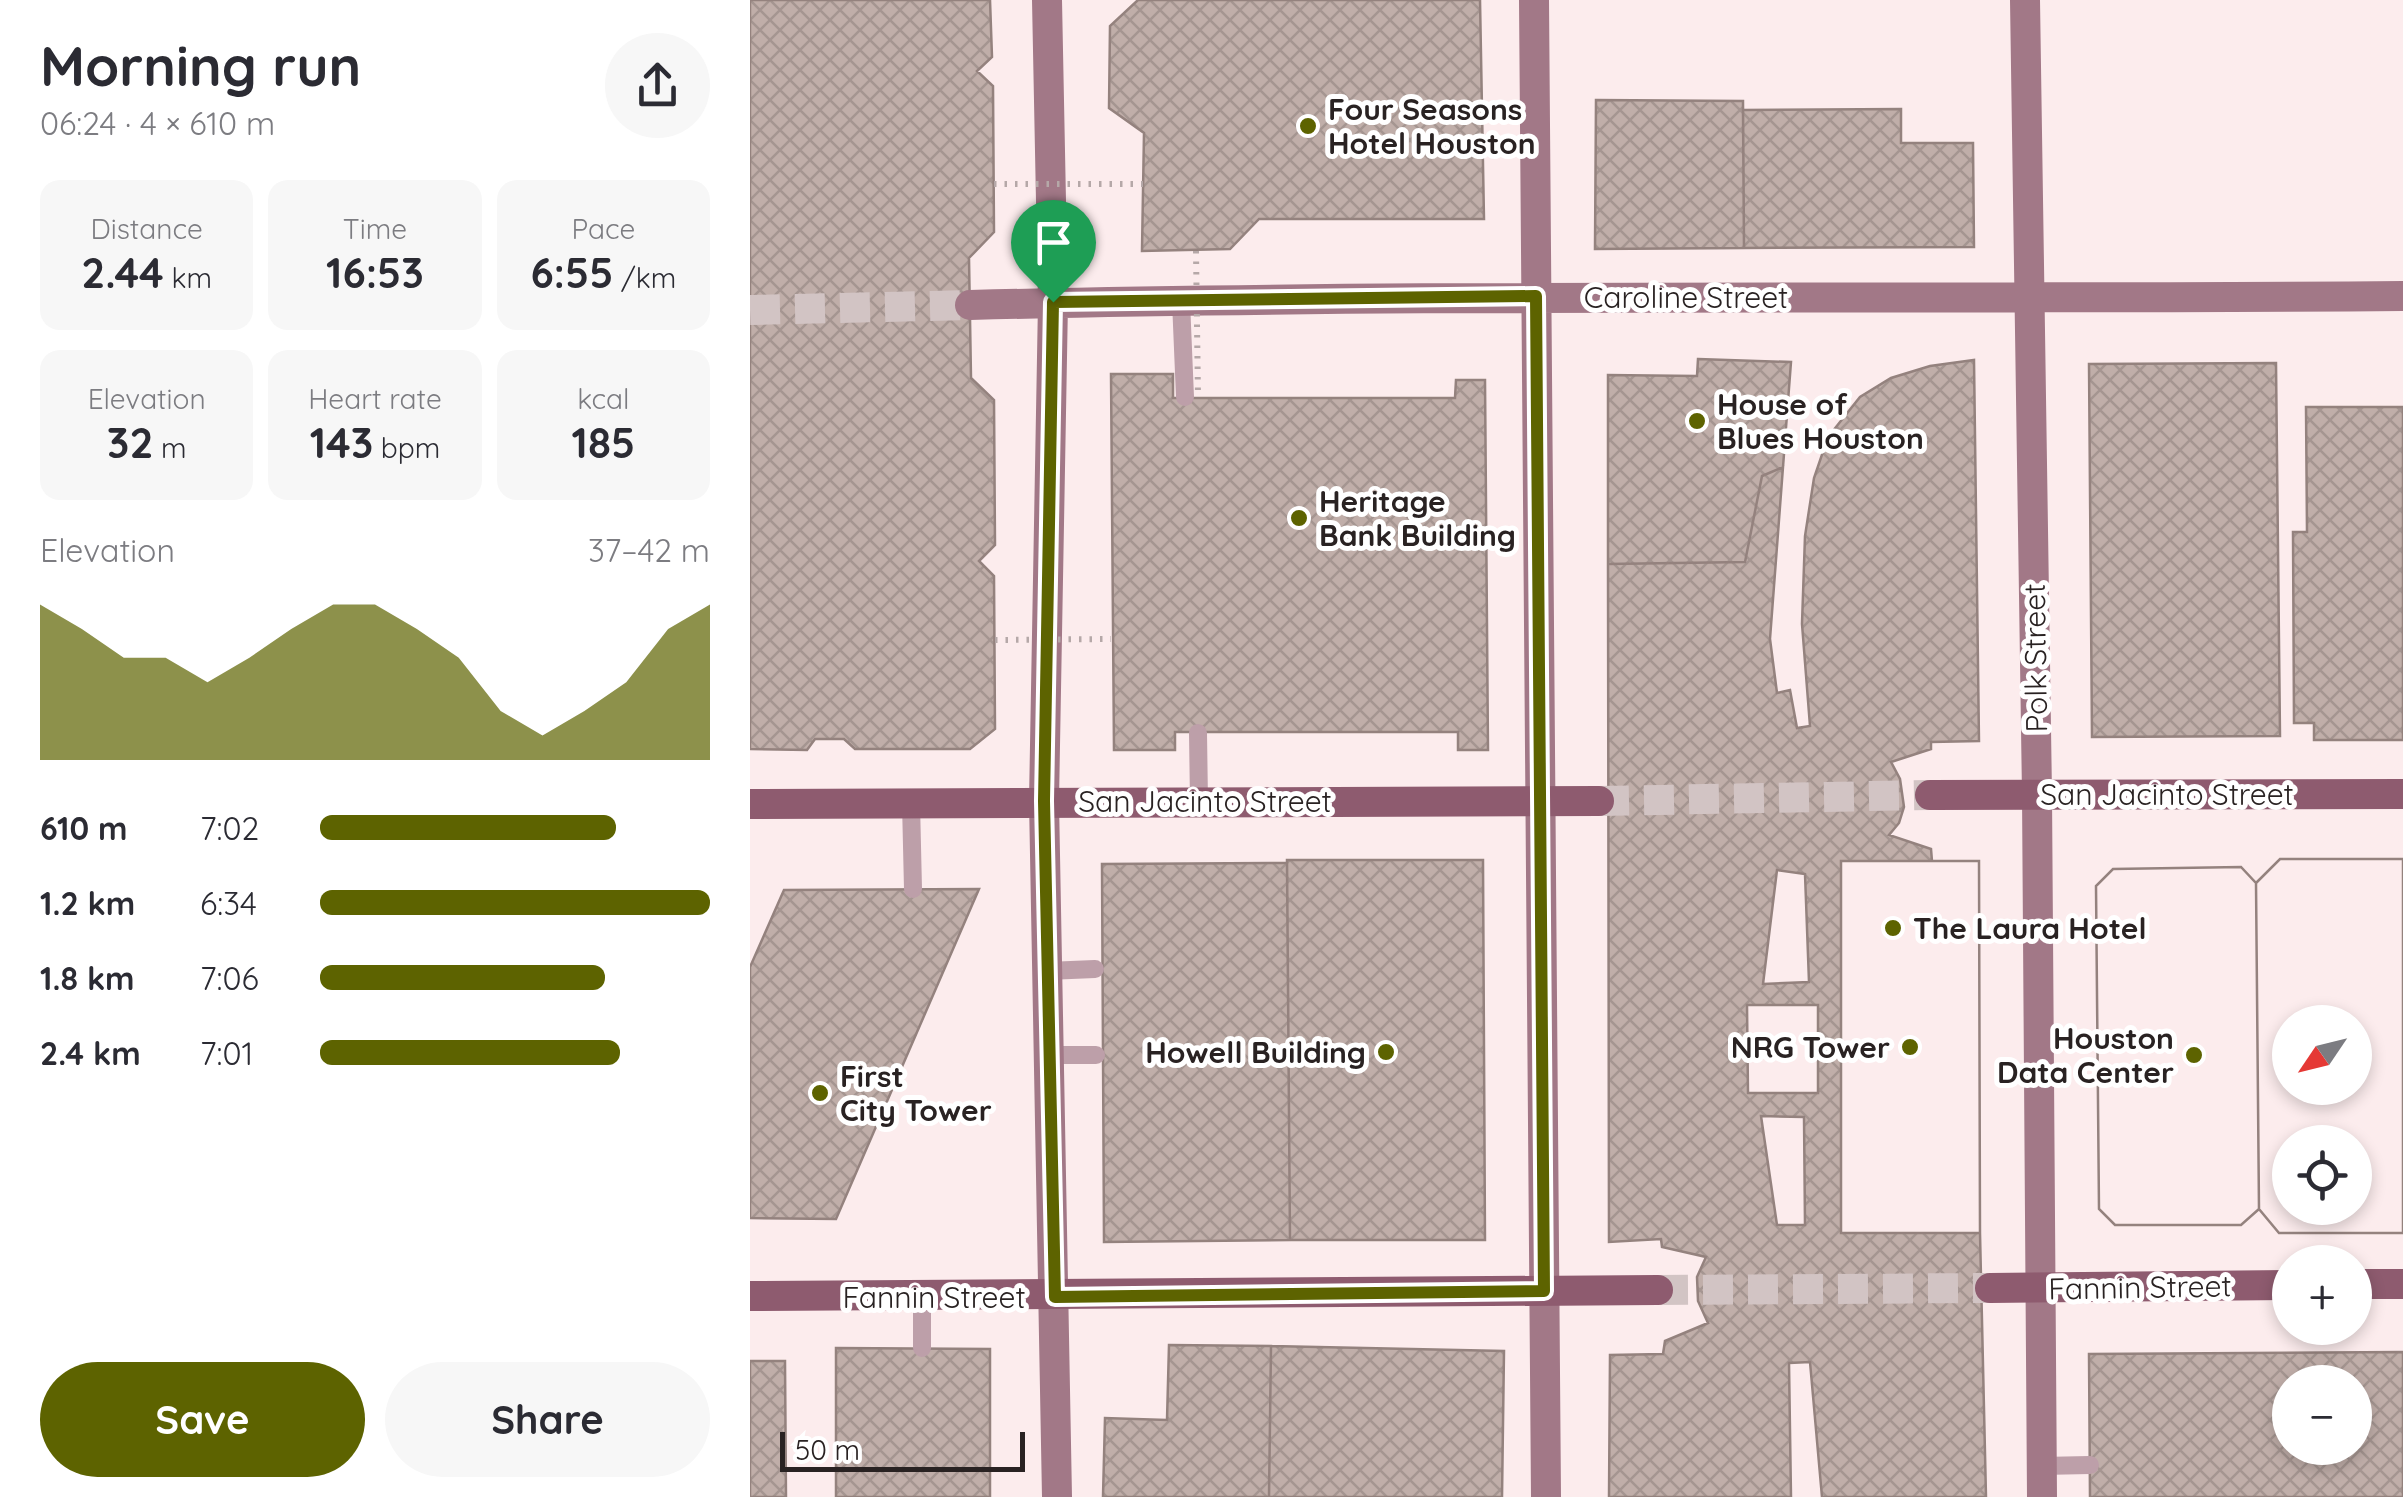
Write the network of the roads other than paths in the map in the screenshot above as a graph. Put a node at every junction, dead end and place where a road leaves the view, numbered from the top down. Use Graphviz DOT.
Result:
graph roads {
  1 [pos="1047,0"];
  2 [pos="1534,0"];
  3 [pos="2025,0"];
  4 [pos="1536,296"];
  5 [pos="2403,296"];
  6 [pos="2030,299"];
  7 [pos="1181,301"];
  8 [pos="1053,302"];
  9 [pos="970,305"];
  10 [pos="1192,397"];
  11 [pos="1198,732"];
  12 [pos="2037,794"];
  13 [pos="2403,794"];
  14 [pos="1930,795"];
  15 [pos="1044,801"];
  16 [pos="1599,801"];
  17 [pos="910,802"];
  18 [pos="1199,802"];
  19 [pos="1540,802"];
  20 [pos="750,804"];
  21 [pos="912,889"];
  22 [pos="1096,969"];
  23 [pos="1047,971"];
  24 [pos="1050,1055"];
  25 [pos="1096,1055"];
  26 [pos="2372,1284"];
  27 [pos="2403,1284"];
  28 [pos="2272,1285"];
  29 [pos="1990,1288"];
  30 [pos="2040,1288"];
  31 [pos="1658,1290"];
  32 [pos="1544,1291"];
  33 [pos="750,1296"];
  34 [pos="922,1296"];
  35 [pos="1055,1297"];
  36 [pos="922,1348"];
  37 [pos="2090,1465"];
  38 [pos="2042,1482"];
  39 [pos="1057,1497"];
  40 [pos="1546,1497"];
  1 -- 8 [label="street"];
  2 -- 4 [label="street"];
  3 -- 6 [label="street, Polk Street"];
  4 -- 6 [label="street, Caroline Street"];
  4 -- 7 [label="street, Caroline Street"];
  4 -- 19 [label="street"];
  5 -- 6 [label="street, Caroline Street"];
  6 -- 12 [label="street, Polk Street"];
  7 -- 8 [label="street, Caroline Street"];
  7 -- 10 [label="lane"];
  8 -- 9 [label="street, Caroline Street"];
  8 -- 15 [label="street"];
  11 -- 18 [label="lane"];
  12 -- 13 [label="main road, San Jacinto Street"];
  12 -- 14 [label="main road, San Jacinto Street"];
  12 -- 30 [label="street, Polk Street"];
  15 -- 17 [label="main road, San Jacinto Street"];
  15 -- 18 [label="main road, San Jacinto Street"];
  15 -- 23 [label="street"];
  16 -- 19 [label="main road, San Jacinto Street"];
  17 -- 20 [label="main road, San Jacinto Street"];
  17 -- 21 [label="lane"];
  18 -- 19 [label="main road, San Jacinto Street"];
  19 -- 32 [label="street"];
  22 -- 23 [label="lane"];
  23 -- 24 [label="street"];
  24 -- 25 [label="lane"];
  24 -- 35 [label="street"];
  26 -- 27 [label="main road"];
  28 -- 30 [label="main road, Fannin Street"];
  29 -- 30 [label="main road, Fannin Street"];
  30 -- 38 [label="street, Polk Street"];
  31 -- 32 [label="main road, Fannin Street"];
  32 -- 35 [label="main road, Fannin Street"];
  32 -- 40 [label="street"];
  33 -- 34 [label="main road, Fannin Street"];
  34 -- 35 [label="main road, Fannin Street"];
  34 -- 36 [label="lane"];
  35 -- 39 [label="street"];
  37 -- 38 [label="lane"];
}
